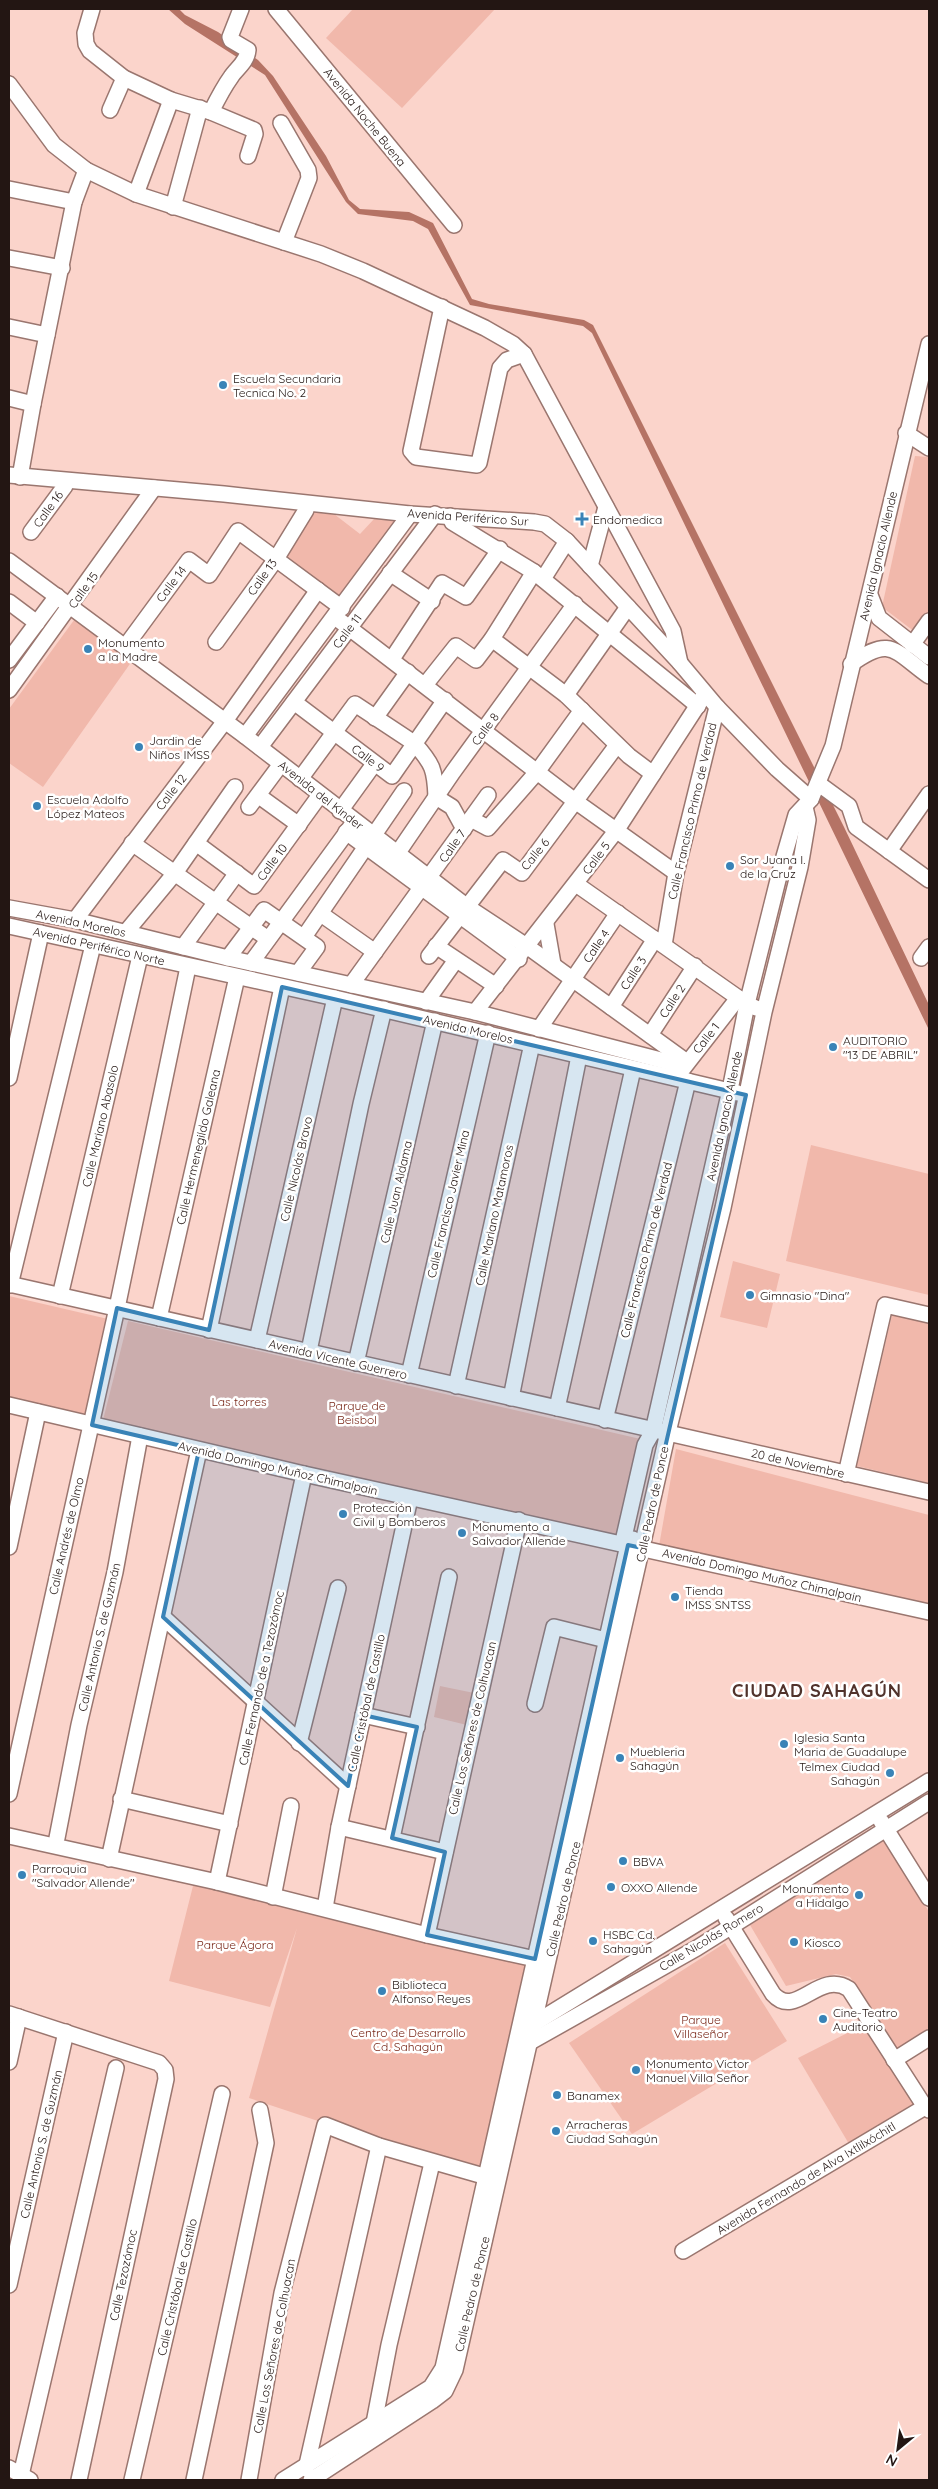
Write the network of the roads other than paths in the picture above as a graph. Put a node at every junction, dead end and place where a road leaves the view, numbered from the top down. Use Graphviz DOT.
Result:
graph roads {
  1 [pos="92,9"];
  2 [pos="241,9"];
  3 [pos="276,9"];
  4 [pos="124,78"];
  5 [pos="9,85"];
  6 [pos="171,100"];
  7 [pos="110,110"];
  8 [pos="205,110"];
  9 [pos="281,123"];
  10 [pos="248,156"];
  11 [pos="86,170"];
  12 [pos="9,190"];
  13 [pos="136,194"];
  14 [pos="74,202"];
  15 [pos="173,207"];
  16 [pos="454,225"];
  17 [pos="284,242"];
  18 [pos="9,258"];
  19 [pos="62,268"];
  20 [pos="442,307"];
  21 [pos="9,327"];
  22 [pos="47,335"];
  23 [pos="929,351"];
  24 [pos="524,354"];
  25 [pos="9,398"];
  26 [pos="33,404"];
  27 [pos="906,433"];
  28 [pos="929,448"];
  29 [pos="15,476"];
  30 [pos="64,486"];
  31 [pos="154,488"];
  32 [pos="606,507"];
  33 [pos="306,510"];
  34 [pos="410,514"];
  35 [pos="435,514"];
  36 [pos="450,516"];
  37 [pos="31,532"];
  38 [pos="567,541"];
  39 [pos="500,549"];
  40 [pos="276,558"];
  41 [pos="590,566"];
  42 [pos="11,567"];
  43 [pos="390,572"];
  44 [pos="539,575"];
  45 [pos="318,590"];
  46 [pos="870,595"];
  47 [pos="57,596"];
  48 [pos="432,601"];
  49 [pos="9,602"];
  50 [pos="575,604"];
  51 [pos="71,606"];
  52 [pos="628,608"];
  53 [pos="338,613"];
  54 [pos="929,620"];
  55 [pos="37,623"];
  56 [pos="349,628"];
  57 [pos="611,634"];
  58 [pos="492,639"];
  59 [pos="216,642"];
  60 [pos="912,645"];
  61 [pos="125,646"];
  62 [pos="929,657"];
  63 [pos="392,659"];
  64 [pos="9,660"];
  65 [pos="680,663"];
  66 [pos="851,664"];
  67 [pos="530,666"];
  68 [pos="408,672"];
  69 [pos="929,676"];
  70 [pos="425,685"];
  71 [pos="9,690"];
  72 [pos="566,695"];
  73 [pos="445,700"];
  74 [pos="702,700"];
  75 [pos="294,702"];
  76 [pos="717,707"];
  77 [pos="582,710"];
  78 [pos="375,718"];
  79 [pos="225,720"];
  80 [pos="484,730"];
  81 [pos="334,732"];
  82 [pos="245,736"];
  83 [pos="414,743"];
  84 [pos="617,744"];
  85 [pos="260,747"];
  86 [pos="281,764"];
  87 [pos="374,764"];
  88 [pos="536,772"];
  89 [pos="653,774"];
  90 [pos="300,779"];
  91 [pos="819,784"];
  92 [pos="235,787"];
  93 [pos="404,791"];
  94 [pos="929,794"];
  95 [pos="320,795"];
  96 [pos="488,795"];
  97 [pos="436,797"];
  98 [pos="575,801"];
  99 [pos="808,803"];
  100 [pos="340,811"];
  101 [pos="299,824"];
  102 [pos="468,824"];
  103 [pos="350,827"];
  104 [pos="616,831"];
  105 [pos="369,841"];
  106 [pos="132,843"];
  107 [pos="196,843"];
  108 [pos="889,851"];
  109 [pos="397,854"];
  110 [pos="175,873"];
  111 [pos="237,873"];
  112 [pos="676,873"];
  113 [pos="929,880"];
  114 [pos="425,883"];
  115 [pos="576,884"];
  116 [pos="215,901"];
  117 [pos="9,908"];
  118 [pos="462,911"];
  119 [pos="618,913"];
  120 [pos="321,914"];
  121 [pos="75,920"];
  122 [pos="281,921"];
  123 [pos="546,924"];
  124 [pos="9,926"];
  125 [pos="250,926"];
  126 [pos="126,932"];
  127 [pos="41,933"];
  128 [pos="304,937"];
  129 [pos="268,939"];
  130 [pos="659,942"];
  131 [pos="93,945"];
  132 [pos="183,947"];
  133 [pos="375,952"];
  134 [pos="523,953"];
  135 [pos="140,956"];
  136 [pos="228,958"];
  137 [pos="456,960"];
  138 [pos="251,963"];
  139 [pos="553,964"];
  140 [pos="695,966"];
  141 [pos="188,967"];
  142 [pos="298,973"];
  143 [pos="237,977"];
  144 [pos="573,980"];
  145 [pos="351,986"];
  146 [pos="496,986"];
  147 [pos="282,987"];
  148 [pos="335,998"];
  149 [pos="742,1001"];
  150 [pos="426,1002"];
  151 [pos="611,1007"];
  152 [pos="384,1009"];
  153 [pos="475,1012"];
  154 [pos="764,1012"];
  155 [pos="435,1021"];
  156 [pos="539,1029"];
  157 [pos="488,1033"];
  158 [pos="650,1035"];
  159 [pos="532,1044"];
  160 [pos="579,1056"];
  161 [pos="633,1068"];
  162 [pos="684,1072"];
  163 [pos="9,1078"];
  164 [pos="730,1090"];
  165 [pos="746,1095"];
  166 [pos="9,1284"];
  167 [pos="60,1296"];
  168 [pos="118,1308"];
  169 [pos="929,1315"];
  170 [pos="159,1318"];
  171 [pos="209,1330"];
  172 [pos="257,1340"];
  173 [pos="309,1351"];
  174 [pos="356,1363"];
  175 [pos="409,1375"];
  176 [pos="456,1386"];
  177 [pos="511,1398"];
  178 [pos="9,1405"];
  179 [pos="557,1408"];
  180 [pos="38,1412"];
  181 [pos="605,1420"];
  182 [pos="92,1425"];
  183 [pos="660,1431"];
  184 [pos="140,1436"];
  185 [pos="199,1450"];
  186 [pos="304,1474"];
  187 [pos="846,1474"];
  188 [pos="929,1492"];
  189 [pos="410,1498"];
  190 [pos="518,1520"];
  191 [pos="9,1547"];
  192 [pos="635,1547"];
  193 [pos="449,1577"];
  194 [pos="338,1588"];
  195 [pos="929,1612"];
  196 [pos="163,1617"];
  197 [pos="606,1640"];
  198 [pos="256,1701"];
  199 [pos="535,1704"];
  200 [pos="363,1715"];
  201 [pos="417,1727"];
  202 [pos="299,1743"];
  203 [pos="12,1764"];
  204 [pos="929,1781"];
  205 [pos="348,1786"];
  206 [pos="9,1794"];
  207 [pos="121,1799"];
  208 [pos="929,1802"];
  209 [pos="291,1806"];
  210 [pos="876,1813"];
  211 [pos="230,1824"];
  212 [pos="339,1827"];
  213 [pos="886,1829"];
  214 [pos="9,1836"];
  215 [pos="57,1838"];
  216 [pos="392,1838"];
  217 [pos="445,1852"];
  218 [pos="110,1856"];
  219 [pos="777,1875"];
  220 [pos="217,1882"];
  221 [pos="786,1892"];
  222 [pos="273,1897"];
  223 [pos="929,1898"];
  224 [pos="325,1908"];
  225 [pos="720,1910"];
  226 [pos="730,1926"];
  227 [pos="427,1935"];
  228 [pos="535,1959"];
  229 [pos="14,2016"];
  230 [pos="535,2023"];
  231 [pos="519,2031"];
  232 [pos="66,2032"];
  233 [pos="929,2038"];
  234 [pos="530,2042"];
  235 [pos="515,2051"];
  236 [pos="894,2060"];
  237 [pos="9,2062"];
  238 [pos="116,2068"];
  239 [pos="222,2094"];
  240 [pos="927,2109"];
  241 [pos="260,2110"];
  242 [pos="379,2146"];
  243 [pos="432,2163"];
  244 [pos="487,2177"];
  245 [pos="683,2251"];
  246 [pos="9,2286"];
  247 [pos="449,2367"];
  248 [pos="374,2423"];
  249 [pos="307,2465"];
  250 [pos="20,2474"];
  251 [pos="79,2480"];
  252 [pos="132,2480"];
  253 [pos="194,2480"];
  254 [pos="249,2480"];
  255 [pos="283,2480"];
  256 [pos="304,2480"];
  257 [pos="311,2480"];
  1 -- 4 [label="street"];
  2 -- 8 [label="street"];
  3 -- 16 [label="street, Avenida Noche Buena"];
  4 -- 6 [label="street"];
  4 -- 7 [label="street"];
  5 -- 11 [label="street"];
  6 -- 8 [label="street"];
  6 -- 13 [label="street"];
  8 -- 10 [label="street"];
  8 -- 15 [label="street"];
  9 -- 17 [label="street"];
  11 -- 13 [label="street"];
  11 -- 14 [label="street"];
  12 -- 14 [label="street"];
  13 -- 15 [label="street"];
  14 -- 19 [label="street"];
  15 -- 17 [label="street"];
  17 -- 20 [label="street"];
  18 -- 19 [label="street"];
  19 -- 22 [label="street"];
  20 -- 24 [label="street"];
  20 -- 24 [label="street"];
  21 -- 22 [label="street"];
  22 -- 26 [label="street"];
  23 -- 27 [label="street, Avenida Ignacio Allende"];
  24 -- 32 [label="street"];
  25 -- 26 [label="street"];
  26 -- 29 [label="street"];
  27 -- 28 [label="street"];
  27 -- 46 [label="street, Avenida Ignacio Allende"];
  29 -- 31 [label="street, Avenida Periférico Sur"];
  30 -- 37 [label="street, Calle 16"];
  31 -- 34 [label="street, Avenida Periférico Sur"];
  31 -- 51 [label="street, Calle 15"];
  32 -- 41 [label="street"];
  32 -- 65 [label="street"];
  33 -- 40 [label="street, Calle 13"];
  34 -- 35 [label="street, Avenida Periférico Sur"];
  34 -- 53 [label="street"];
  35 -- 36 [label="street, Avenida Periférico Sur"];
  35 -- 43 [label="street, Calle 11"];
  36 -- 38 [label="street, Avenida Periférico Sur"];
  36 -- 39 [label="street"];
  38 -- 41 [label="street, Avenida Periférico Sur"];
  38 -- 44 [label="street"];
  39 -- 44 [label="street"];
  39 -- 48 [label="street"];
  40 -- 45 [label="street"];
  40 -- 59 [label="street, Calle 13"];
  40 -- 61 [label="street, Calle 14"];
  41 -- 52 [label="street, Avenida Periférico Sur"];
  42 -- 47 [label="street, Avenida del Kinder"];
  43 -- 48 [label="street"];
  43 -- 56 [label="street, Calle 11"];
  44 -- 50 [label="street"];
  44 -- 58 [label="street"];
  45 -- 53 [label="street"];
  45 -- 79 [label="street, Calle 12"];
  46 -- 60 [label="street"];
  46 -- 66 [label="street, Avenida Ignacio Allende"];
  47 -- 51 [label="street, Avenida del Kinder"];
  47 -- 55 [label="street"];
  48 -- 63 [label="street"];
  49 -- 55 [label="street"];
  50 -- 57 [label="street"];
  50 -- 67 [label="street, Calle 8"];
  51 -- 61 [label="street, Avenida del Kinder"];
  51 -- 71 [label="street, Calle 15"];
  52 -- 57 [label="street"];
  52 -- 65 [label="street, Avenida Periférico Sur"];
  53 -- 56 [label="street"];
  53 -- 82 [label="street"];
  54 -- 60 [label="street"];
  55 -- 64 [label="street"];
  56 -- 63 [label="street"];
  56 -- 75 [label="street, Calle 11"];
  57 -- 72 [label="street"];
  57 -- 74 [label="street"];
  58 -- 67 [label="street"];
  58 -- 70 [label="street"];
  60 -- 62 [label="street"];
  61 -- 79 [label="street, Avenida del Kinder"];
  63 -- 68 [label="street"];
  65 -- 74 [label="street, Avenida Periférico Sur"];
  66 -- 69 [label="street"];
  66 -- 99 [label="street, Avenida Ignacio Allende"];
  67 -- 72 [label="street"];
  67 -- 80 [label="street, Calle 8"];
  68 -- 70 [label="street"];
  68 -- 78 [label="street"];
  70 -- 73 [label="street"];
  72 -- 77 [label="street"];
  73 -- 80 [label="street"];
  73 -- 83 [label="street, Calle 9"];
  74 -- 76 [label="street, Avenida Periférico Sur"];
  74 -- 89 [label="street, Calle 5"];
  75 -- 81 [label="street, Calle 9"];
  75 -- 85 [label="street, Calle 11"];
  76 -- 99 [label="street, Avenida Periférico Sur"];
  76 -- 112 [label="street, Calle Francisco Primo de Verdad"];
  77 -- 84 [label="street"];
  77 -- 88 [label="street, Calle 7"];
  78 -- 81 [label="street"];
  78 -- 83 [label="street"];
  79 -- 82 [label="street, Avenida del Kinder"];
  79 -- 106 [label="street, Calle 12"];
  80 -- 88 [label="street"];
  80 -- 97 [label="street, Calle 8"];
  81 -- 87 [label="street, Calle 9"];
  81 -- 90 [label="street"];
  82 -- 85 [label="street, Avenida del Kinder"];
  83 -- 87 [label="street, Calle 9"];
  83 -- 97 [label="street"];
  84 -- 89 [label="street"];
  84 -- 98 [label="street, Calle 6"];
  85 -- 86 [label="street, Avenida del Kinder"];
  86 -- 90 [label="street, Avenida del Kinder"];
  86 -- 101 [label="street"];
  87 -- 100 [label="street"];
  88 -- 98 [label="street"];
  88 -- 102 [label="street, Calle 7"];
  89 -- 104 [label="street, Calle 5"];
  90 -- 95 [label="street, Avenida del Kinder"];
  91 -- 108 [label="street"];
  92 -- 107 [label="street"];
  93 -- 105 [label="street"];
  94 -- 108 [label="street"];
  95 -- 100 [label="street, Avenida del Kinder"];
  95 -- 101 [label="street, Calle 10"];
  96 -- 102 [label="street"];
  97 -- 102 [label="street"];
  97 -- 109 [label="street, Calle 8"];
  98 -- 104 [label="street"];
  98 -- 118 [label="street, Calle 6"];
  99 -- 149 [label="street, Avenida Ignacio Allende"];
  99 -- 154 [label="street, Avenida Ignacio Allende"];
  100 -- 103 [label="street, Avenida del Kinder"];
  101 -- 111 [label="street, Calle 10"];
  102 -- 114 [label="street, Calle 7"];
  103 -- 105 [label="street, Avenida del Kinder"];
  103 -- 122 [label="street"];
  104 -- 112 [label="street"];
  104 -- 115 [label="street, Calle 5"];
  105 -- 109 [label="street, Avenida del Kinder"];
  105 -- 114 [label="street"];
  105 -- 120 [label="street"];
  106 -- 110 [label="street"];
  106 -- 121 [label="street, Calle 12"];
  107 -- 110 [label="street"];
  107 -- 111 [label="street"];
  108 -- 113 [label="street"];
  109 -- 114 [label="street, Avenida del Kinder"];
  110 -- 116 [label="street"];
  110 -- 126 [label="street"];
  111 -- 116 [label="street, Calle 10"];
  112 -- 130 [label="street, Calle Francisco Primo de Verdad"];
  114 -- 118 [label="street, Avenida del Kinder"];
  114 -- 133 [label="street, Calle 7"];
  115 -- 119 [label="street"];
  115 -- 123 [label="street, Calle 5"];
  116 -- 125 [label="street"];
  116 -- 132 [label="street, Calle 10"];
  117 -- 121 [label="street, Avenida Morelos"];
  118 -- 134 [label="street, Avenida del Kinder"];
  118 -- 137 [label="street, Calle 6"];
  119 -- 130 [label="street"];
  119 -- 144 [label="street, Calle 4"];
  120 -- 128 [label="street"];
  120 -- 133 [label="street"];
  121 -- 126 [label="street, Avenida Morelos"];
  122 -- 125 [label="street"];
  122 -- 128 [label="street"];
  122 -- 129 [label="street"];
  123 -- 134 [label="street, Calle 5"];
  123 -- 139 [label="street"];
  124 -- 127 [label="street, Avenida Periférico Norte"];
  125 -- 129 [label="street"];
  125 -- 136 [label="street"];
  126 -- 132 [label="street, Avenida Morelos"];
  127 -- 131 [label="street, Avenida Periférico Norte"];
  127 -- 163 [label="street"];
  128 -- 142 [label="street"];
  129 -- 138 [label="street"];
  130 -- 140 [label="street"];
  130 -- 151 [label="street, Calle 3"];
  131 -- 135 [label="street, Avenida Periférico Norte"];
  131 -- 166 [label="street"];
  132 -- 136 [label="street, Avenida Morelos"];
  133 -- 145 [label="street, Calle 7"];
  134 -- 139 [label="street, Avenida del Kinder"];
  134 -- 146 [label="street, Calle 5"];
  135 -- 141 [label="street, Avenida Periférico Norte"];
  135 -- 167 [label="street, Calle Mariano Abasolo"];
  136 -- 138 [label="street, Avenida Morelos"];
  137 -- 146 [label="street"];
  137 -- 150 [label="street"];
  138 -- 142 [label="street, Avenida Morelos"];
  139 -- 144 [label="street, Avenida del Kinder"];
  140 -- 149 [label="street"];
  140 -- 158 [label="street, Calle 2"];
  141 -- 143 [label="street, Avenida Morelos"];
  141 -- 168 [label="street"];
  142 -- 145 [label="street, Avenida Morelos"];
  143 -- 147 [label="street, Avenida Morelos"];
  143 -- 170 [label="street, Calle Hermenegildo Galeana"];
  144 -- 151 [label="street, Avenida del Kinder"];
  144 -- 156 [label="street"];
  145 -- 150 [label="street, Avenida Morelos"];
  146 -- 153 [label="street, Calle 5"];
  147 -- 148 [label="street, Avenida Morelos"];
  147 -- 171 [label="street"];
  148 -- 152 [label="street, Avenida Morelos"];
  148 -- 172 [label="street, Calle Nicolás Bravo"];
  149 -- 154 [label="street"];
  149 -- 162 [label="street, Calle 1"];
  149 -- 164 [label="street, Avenida Ignacio Allende"];
  150 -- 153 [label="street, Avenida Morelos"];
  151 -- 158 [label="street, Avenida del Kinder"];
  152 -- 155 [label="street, Avenida Morelos"];
  152 -- 173 [label="street"];
  153 -- 156 [label="street, Avenida Morelos"];
  154 -- 165 [label="street, Avenida Ignacio Allende"];
  155 -- 157 [label="street, Avenida Morelos"];
  155 -- 174 [label="street, Calle Juan Aldama"];
  156 -- 162 [label="street, Avenida Morelos"];
  157 -- 159 [label="street, Avenida Morelos"];
  157 -- 175 [label="street, Calle Francisco Javier Mina"];
  158 -- 162 [label="street, Avenida del Kinder"];
  159 -- 160 [label="street, Avenida Morelos"];
  159 -- 176 [label="street, Calle Mariano Matamoros"];
  160 -- 161 [label="street, Avenida Morelos"];
  160 -- 177 [label="street"];
  161 -- 162 [label="street, Avenida Morelos"];
  161 -- 179 [label="street"];
  162 -- 164 [label="street, Avenida Morelos"];
  162 -- 181 [label="street, Calle Francisco Primo de Verdad"];
  164 -- 165 [label="street, Avenida Morelos"];
  164 -- 183 [label="street, Avenida Ignacio Allende"];
  165 -- 183 [label="street, Avenida Ignacio Allende"];
  166 -- 167 [label="street, Avenida Vicente Guerrero"];
  167 -- 168 [label="street, Avenida Vicente Guerrero"];
  168 -- 170 [label="street, Avenida Vicente Guerrero"];
  168 -- 182 [label="street, Calle Andrés de Olmo"];
  169 -- 187 [label="street"];
  170 -- 171 [label="street, Avenida Vicente Guerrero"];
  171 -- 172 [label="street, Avenida Vicente Guerrero"];
  172 -- 173 [label="street, Avenida Vicente Guerrero"];
  173 -- 174 [label="street, Avenida Vicente Guerrero"];
  174 -- 175 [label="street, Avenida Vicente Guerrero"];
  175 -- 176 [label="street, Avenida Vicente Guerrero"];
  176 -- 177 [label="street, Avenida Vicente Guerrero"];
  177 -- 179 [label="street, Avenida Vicente Guerrero"];
  178 -- 180 [label="street, Avenida Domingo Muñoz Chimalpain"];
  179 -- 181 [label="street, Avenida Vicente Guerrero"];
  180 -- 182 [label="street, Avenida Domingo Muñoz Chimalpain"];
  180 -- 191 [label="street"];
  181 -- 183 [label="street, Avenida Vicente Guerrero"];
  182 -- 184 [label="street, Avenida Domingo Muñoz Chimalpain"];
  182 -- 203 [label="street, Calle Andrés de Olmo"];
  183 -- 187 [label="street, 20 de Noviembre"];
  183 -- 192 [label="street, Calle Pedro de Ponce"];
  184 -- 185 [label="street, Avenida Domingo Muñoz Chimalpain"];
  184 -- 215 [label="street, Calle Antonio S. de Guzmán"];
  185 -- 186 [label="street, Avenida Domingo Muñoz Chimalpain"];
  185 -- 196 [label="street"];
  186 -- 189 [label="street, Avenida Domingo Muñoz Chimalpain"];
  186 -- 198 [label="street, Calle Fernando de a Tezozómoc"];
  187 -- 188 [label="street, 20 de Noviembre"];
  189 -- 190 [label="street, Avenida Domingo Muñoz Chimalpain"];
  189 -- 200 [label="street, Calle Cristóbal de Castillo"];
  190 -- 192 [label="street, Avenida Domingo Muñoz Chimalpain"];
  190 -- 217 [label="street, Calle Los Señores de Colhuacan"];
  192 -- 195 [label="street, Avenida Domingo Muñoz Chimalpain"];
  192 -- 197 [label="street, Calle Pedro de Ponce"];
  192 -- 230 [label="street, Calle Pedro de Ponce"];
  193 -- 201 [label="street"];
  194 -- 202 [label="street"];
  196 -- 198 [label="street"];
  196 -- 207 [label="street"];
  197 -- 199 [label="street"];
  197 -- 228 [label="street, Calle Pedro de Ponce"];
  198 -- 202 [label="street"];
  198 -- 211 [label="street, Calle Fernando de a Tezozómoc"];
  200 -- 201 [label="street"];
  200 -- 205 [label="street, Calle Cristóbal de Castillo"];
  201 -- 216 [label="street"];
  202 -- 205 [label="street"];
  203 -- 206 [label="street, Calle Andrés de Olmo"];
  204 -- 210 [label="street, Calle Nicolás Romero"];
  205 -- 212 [label="street, Calle Cristóbal de Castillo"];
  207 -- 211 [label="street"];
  207 -- 218 [label="street"];
  208 -- 213 [label="street, Calle Nicolás Romero"];
  209 -- 222 [label="street"];
  210 -- 213 [label="street"];
  210 -- 219 [label="street, Calle Nicolás Romero"];
  211 -- 220 [label="street, Calle Fernando de a Tezozómoc"];
  212 -- 216 [label="street"];
  212 -- 224 [label="street, Calle Cristóbal de Castillo"];
  213 -- 221 [label="street, Calle Nicolás Romero"];
  213 -- 223 [label="street"];
  214 -- 218 [label="street"];
  216 -- 217 [label="street"];
  217 -- 227 [label="street, Calle Los Señores de Colhuacan"];
  218 -- 220 [label="street"];
  219 -- 221 [label="street"];
  219 -- 225 [label="street, Calle Nicolás Romero"];
  220 -- 222 [label="street"];
  221 -- 226 [label="street, Calle Nicolás Romero"];
  222 -- 224 [label="street"];
  224 -- 227 [label="street"];
  225 -- 226 [label="street"];
  225 -- 230 [label="street, Calle Nicolás Romero"];
  226 -- 234 [label="street, Calle Nicolás Romero"];
  226 -- 236 [label="street"];
  227 -- 228 [label="street"];
  228 -- 231 [label="street, Calle Pedro de Ponce"];
  229 -- 232 [label="street"];
  229 -- 237 [label="street"];
  230 -- 231 [label="street, Calle Nicolás Romero"];
  230 -- 234 [label="street, Calle Pedro de Ponce"];
  231 -- 235 [label="street, Calle Pedro de Ponce"];
  232 -- 246 [label="street, Calle Antonio S. de Guzmán"];
  232 -- 251 [label="street, Calle Tezozómoc"];
  233 -- 236 [label="street"];
  234 -- 235 [label="street, Calle Nicolás Romero"];
  234 -- 247 [label="street, Calle Pedro de Ponce"];
  235 -- 244 [label="street, Calle Pedro de Ponce"];
  236 -- 240 [label="street"];
  238 -- 250 [label="street"];
  239 -- 252 [label="street, Calle Cristóbal de Castillo"];
  240 -- 245 [label="street, Avenida Fernando de Alva Ixtlilxóchitl"];
  241 -- 253 [label="street"];
  242 -- 243 [label="street"];
  242 -- 249 [label="street"];
  242 -- 254 [label="street, Calle Los Señores de Colhuacan"];
  243 -- 244 [label="street"];
  243 -- 248 [label="street"];
  244 -- 247 [label="street, Calle Pedro de Ponce"];
  247 -- 248 [label="street"];
  247 -- 257 [label="street"];
  248 -- 249 [label="street"];
  249 -- 255 [label="street"];
  249 -- 256 [label="street"];
}
